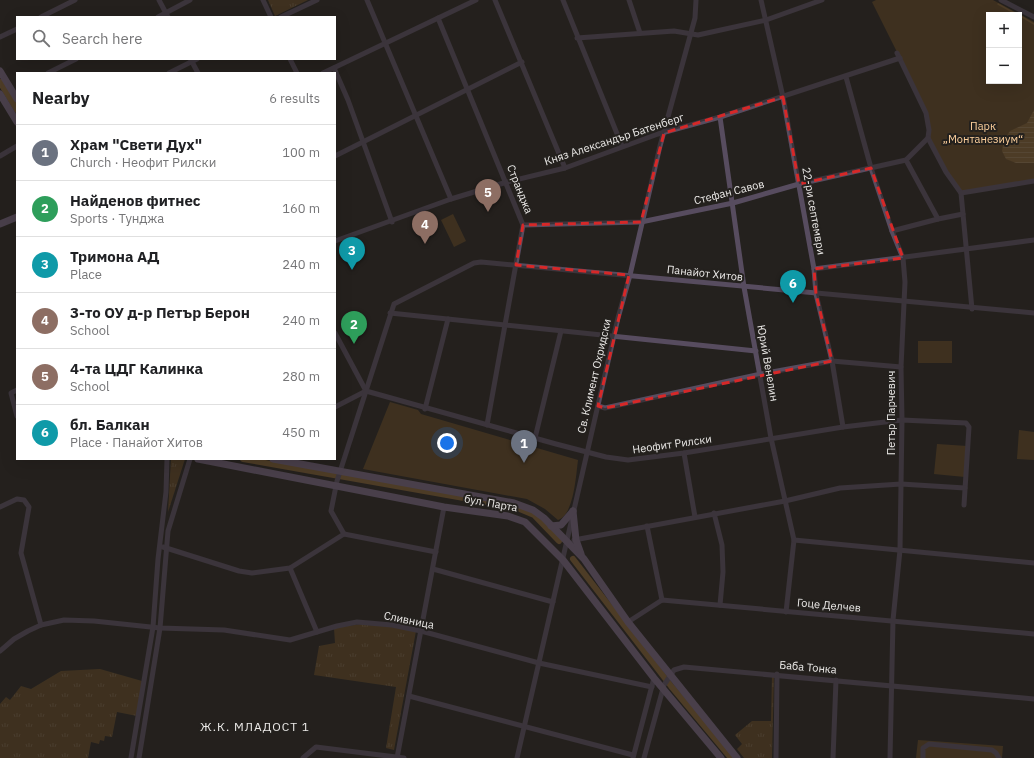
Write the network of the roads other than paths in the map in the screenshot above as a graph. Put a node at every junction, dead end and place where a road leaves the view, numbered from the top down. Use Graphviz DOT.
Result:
graph roads {
  1 [pos="75,0"];
  2 [pos="159,0"];
  3 [pos="190,0"];
  4 [pos="263,0"];
  5 [pos="317,0"];
  6 [pos="367,0"];
  7 [pos="476,0"];
  8 [pos="495,0"];
  9 [pos="563,0"];
  10 [pos="629,0"];
  11 [pos="696,0"];
  12 [pos="760,0"];
  13 [pos="821,0"];
  14 [pos="1001,0"];
  15 [pos="167,15"];
  16 [pos="43,16"];
  17 [pos="271,16"];
  18 [pos="283,16"];
  19 [pos="1034,17"];
  20 [pos="438,18"];
  21 [pos="766,20"];
  22 [pos="16,30"];
  23 [pos="640,33"];
  24 [pos="691,35"];
  25 [pos="0,38"];
  26 [pos="577,38"];
  27 [pos="386,43"];
  28 [pos="74,60"];
  29 [pos="193,60"];
  30 [pos="290,60"];
  31 [pos="522,62"];
  32 [pos="334,68"];
  33 [pos="0,71"];
  34 [pos="50,72"];
  35 [pos="171,72"];
  36 [pos="198,72"];
  37 [pos="296,72"];
  38 [pos="325,72"];
  39 [pos="336,72"];
  40 [pos="336,73"];
  41 [pos="846,77"];
  42 [pos="15,90"];
  43 [pos="467,90"];
  44 [pos="1,97"];
  45 [pos="783,97"];
  46 [pos="416,116"];
  47 [pos="720,117"];
  48 [pos="16,120"];
  49 [pos="664,132"];
  50 [pos="928,138"];
  51 [pos="363,142"];
  52 [pos="622,146"];
  53 [pos="16,147"];
  54 [pos="0,156"];
  55 [pos="336,156"];
  56 [pos="906,160"];
  57 [pos="565,168"];
  58 [pos="871,168"];
  59 [pos="1034,181"];
  60 [pos="507,182"];
  61 [pos="799,184"];
  62 [pos="961,193"];
  63 [pos="451,199"];
  64 [pos="734,203"];
  65 [pos="963,214"];
  66 [pos="16,217"];
  67 [pos="938,219"];
  68 [pos="392,222"];
  69 [pos="641,222"];
  70 [pos="0,224"];
  71 [pos="523,225"];
  72 [pos="892,231"];
  73 [pos="336,240"];
  74 [pos="1034,240"];
  75 [pos="968,250"];
  76 [pos="903,258"];
  77 [pos="516,265"];
  78 [pos="814,269"];
  79 [pos="630,275"];
  80 [pos="744,287"];
  81 [pos="816,294"];
  82 [pos="903,302"];
  83 [pos="972,309"];
  84 [pos="1034,313"];
  85 [pos="390,314"];
  86 [pos="448,319"];
  87 [pos="505,325"];
  88 [pos="561,331"];
  89 [pos="336,335"];
  90 [pos="613,336"];
  91 [pos="756,351"];
  92 [pos="832,361"];
  93 [pos="901,367"];
  94 [pos="760,374"];
  95 [pos="16,390"];
  96 [pos="366,391"];
  97 [pos="336,406"];
  98 [pos="598,406"];
  99 [pos="425,409"];
  100 [pos="16,412"];
  101 [pos="902,420"];
  102 [pos="487,425"];
  103 [pos="843,427"];
  104 [pos="535,438"];
  105 [pos="771,438"];
  106 [pos="588,452"];
  107 [pos="684,453"];
  108 [pos="167,460"];
  109 [pos="190,460"];
  110 [pos="204,460"];
  111 [pos="278,460"];
  112 [pos="340,473"];
  113 [pos="337,483"];
  114 [pos="902,484"];
  115 [pos="965,488"];
  116 [pos="786,501"];
  117 [pos="964,505"];
  118 [pos="0,507"];
  119 [pos="444,507"];
  120 [pos="573,511"];
  121 [pos="714,513"];
  122 [pos="695,517"];
  123 [pos="551,526"];
  124 [pos="648,526"];
  125 [pos="344,534"];
  126 [pos="576,540"];
  127 [pos="794,540"];
  128 [pos="567,542"];
  129 [pos="159,547"];
  130 [pos="166,548"];
  131 [pos="900,550"];
  132 [pos="436,552"];
  133 [pos="584,559"];
  134 [pos="563,560"];
  135 [pos="1034,563"];
  136 [pos="290,568"];
  137 [pos="433,569"];
  138 [pos="662,600"];
  139 [pos="553,602"];
  140 [pos="720,605"];
  141 [pos="786,612"];
  142 [pos="893,620"];
  143 [pos="628,622"];
  144 [pos="41,625"];
  145 [pos="153,627"];
  146 [pos="160,628"];
  147 [pos="421,631"];
  148 [pos="317,632"];
  149 [pos="1034,634"];
  150 [pos="0,652"];
  151 [pos="539,663"];
  152 [pos="777,674"];
  153 [pos="669,677"];
  154 [pos="654,678"];
  155 [pos="836,680"];
  156 [pos="892,685"];
  157 [pos="652,687"];
  158 [pos="664,687"];
  159 [pos="409,696"];
  160 [pos="1034,699"];
  161 [pos="524,726"];
  162 [pos="633,756"];
  163 [pos="397,757"];
  164 [pos="718,757"];
  165 [pos="131,758"];
  166 [pos="139,758"];
  167 [pos="303,758"];
  168 [pos="404,758"];
  169 [pos="517,758"];
  170 [pos="644,758"];
  171 [pos="737,758"];
  172 [pos="776,758"];
  173 [pos="833,758"];
  174 [pos="890,758"];
  175 [pos="923,758"];
  176 [pos="999,758"];
  1 -- 16 [label="street"];
  2 -- 15 [label="street"];
  3 -- 15 [label="street"];
  4 -- 17 [label="street"];
  5 -- 18 [label="street"];
  6 -- 27 [label="street"];
  7 -- 20 [label="street"];
  8 -- 31 [label="street"];
  9 -- 26 [label="street"];
  10 -- 23 [label="street"];
  11 -- 24 [label="street, Св. Климент Охридски"];
  12 -- 21 [label="street, 22-ри септември"];
  13 -- 21 [label="street"];
  14 -- 19 [label="street"];
  20 -- 27 [label="street"];
  20 -- 43 [label="street, Странджа"];
  21 -- 24 [label="street"];
  21 -- 45 [label="street, 22-ри септември"];
  22 -- 25 [label="street"];
  23 -- 24 [label="street"];
  23 -- 26 [label="street"];
  24 -- 49 [label="street, Св. Климент Охридски"];
  26 -- 52 [label="street"];
  27 -- 32 [label="street"];
  27 -- 46 [label="street"];
  28 -- 34 [label="street"];
  29 -- 35 [label="street"];
  29 -- 36 [label="street"];
  30 -- 37 [label="street"];
  31 -- 43 [label="street"];
  31 -- 57 [label="street"];
  32 -- 38 [label="street"];
  32 -- 39 [label="street"];
  33 -- 42 [label="main road"];
  40 -- 51 [label="street"];
  41 -- 45 [label="street, Княз Александър Батенберг"];
  41 -- 50 [label="street, Княз Александър Батенберг"];
  41 -- 58 [label="street, Петър Парчевич"];
  43 -- 46 [label="street"];
  43 -- 60 [label="street, Странджа"];
  44 -- 48 [label="main road"];
  45 -- 47 [label="street, Княз Александър Батенберг"];
  45 -- 61 [label="street, 22-ри септември"];
  46 -- 51 [label="street"];
  46 -- 63 [label="street"];
  47 -- 49 [label="street, Княз Александър Батенберг"];
  47 -- 64 [label="street, Юрий Венелин"];
  49 -- 52 [label="street, Княз Александър Батенберг"];
  49 -- 69 [label="street, Св. Климент Охридски"];
  50 -- 56 [label="street"];
  50 -- 62 [label="street"];
  51 -- 55 [label="street"];
  51 -- 68 [label="street"];
  52 -- 57 [label="street, Княз Александър Батенберг"];
  53 -- 54 [label="street"];
  56 -- 58 [label="street, Стефан Савов"];
  56 -- 67 [label="street"];
  57 -- 60 [label="street, Княз Александър Батенберг"];
  58 -- 61 [label="street, Стефан Савов"];
  58 -- 72 [label="street, Петър Парчевич"];
  59 -- 62 [label="street"];
  60 -- 63 [label="street, Княз Александър Батенберг"];
  60 -- 71 [label="street, Странджа"];
  61 -- 64 [label="street, Стефан Савов"];
  61 -- 78 [label="street, 22-ри септември"];
  62 -- 65 [label="street"];
  63 -- 68 [label="street, Княз Александър Батенберг"];
  64 -- 69 [label="street, Стефан Савов"];
  64 -- 80 [label="street, Юрий Венелин"];
  65 -- 67 [label="street"];
  65 -- 75 [label="street"];
  66 -- 70 [label="main road"];
  67 -- 72 [label="street"];
  68 -- 73 [label="street, Княз Александър Батенберг"];
  69 -- 71 [label="street, Стефан Савов"];
  69 -- 79 [label="street, Св. Климент Охридски"];
  71 -- 77 [label="street, Странджа"];
  72 -- 76 [label="street, Петър Парчевич"];
  74 -- 75 [label="street"];
  75 -- 76 [label="street"];
  75 -- 83 [label="street"];
  76 -- 78 [label="street"];
  76 -- 82 [label="street, Петър Парчевич"];
  77 -- 79 [label="street, Панайот Хитов"];
  77 -- 85 [label="street, Панайот Хитов"];
  77 -- 87 [label="street, Странджа"];
  78 -- 81 [label="street, 22-ри септември"];
  79 -- 80 [label="street, Панайот Хитов"];
  79 -- 90 [label="street, Св. Климент Охридски"];
  80 -- 81 [label="street, Панайот Хитов"];
  80 -- 91 [label="street, Юрий Венелин"];
  81 -- 82 [label="street, Панайот Хитов"];
  81 -- 92 [label="street, 22-ри септември"];
  82 -- 83 [label="street, Панайот Хитов"];
  82 -- 93 [label="street, Петър Парчевич"];
  83 -- 84 [label="street, Панайот Хитов"];
  85 -- 86 [label="street"];
  85 -- 96 [label="street"];
  86 -- 87 [label="street"];
  86 -- 99 [label="street"];
  87 -- 88 [label="street"];
  87 -- 102 [label="street, Странджа"];
  88 -- 90 [label="street"];
  88 -- 104 [label="street"];
  89 -- 96 [label="street"];
  90 -- 91 [label="street"];
  90 -- 98 [label="street, Св. Климент Охридски"];
  91 -- 94 [label="street, Юрий Венелин"];
  92 -- 93 [label="street"];
  92 -- 94 [label="street"];
  92 -- 103 [label="street, 22-ри септември"];
  93 -- 101 [label="street, Петър Парчевич"];
  94 -- 98 [label="street"];
  94 -- 105 [label="street, Юрий Венелин"];
  95 -- 100 [label="street"];
  96 -- 97 [label="street"];
  96 -- 99 [label="street, Неофит Рилски"];
  96 -- 112 [label="street"];
  98 -- 106 [label="street, Св. Климент Охридски"];
  99 -- 102 [label="street, Неофит Рилски"];
  101 -- 103 [label="street, Неофит Рилски"];
  101 -- 114 [label="street, Петър Парчевич"];
  101 -- 115 [label="street, Неофит Рилски"];
  102 -- 104 [label="street, Неофит Рилски"];
  103 -- 105 [label="street, Неофит Рилски"];
  104 -- 106 [label="street, Неофит Рилски"];
  105 -- 107 [label="street, Неофит Рилски"];
  105 -- 116 [label="street, Юрий Венелин"];
  106 -- 107 [label="street, Неофит Рилски"];
  106 -- 120 [label="street, Св. Климент Охридски"];
  107 -- 122 [label="street"];
  108 -- 129 [label="street"];
  109 -- 130 [label="street"];
  110 -- 113 [label="main road, бул. Парта"];
  111 -- 112 [label="main road, бул. Парта"];
  112 -- 113 [label="street"];
  112 -- 123 [label="main road, бул. Парта"];
  113 -- 119 [label="main road, бул. Парта"];
  113 -- 125 [label="street"];
  114 -- 115 [label="street"];
  114 -- 116 [label="street"];
  114 -- 131 [label="street, Петър Парчевич"];
  115 -- 117 [label="street"];
  116 -- 121 [label="street"];
  116 -- 127 [label="street, Юрий Венелин"];
  118 -- 144 [label="street"];
  119 -- 132 [label="street"];
  119 -- 134 [label="main road, бул. Парта"];
  120 -- 123 [label="main road"];
  120 -- 126 [label="main road"];
  120 -- 128 [label="street, Св. Климент Охридски"];
  121 -- 122 [label="street"];
  121 -- 140 [label="street"];
  122 -- 124 [label="street"];
  123 -- 128 [label="main road, бул. Парта"];
  124 -- 126 [label="street"];
  124 -- 138 [label="street"];
  125 -- 132 [label="street"];
  125 -- 136 [label="street"];
  126 -- 128 [label="street"];
  126 -- 133 [label="main road"];
  127 -- 131 [label="street"];
  127 -- 141 [label="street, Юрий Венелин"];
  128 -- 133 [label="main road, бул. Парта"];
  128 -- 134 [label="street, Св. Климент Охридски"];
  129 -- 130 [label="street"];
  129 -- 145 [label="street"];
  130 -- 136 [label="street"];
  130 -- 146 [label="street"];
  131 -- 135 [label="street"];
  131 -- 142 [label="street, Петър Парчевич"];
  132 -- 137 [label="street"];
  133 -- 143 [label="main road, бул. Парта"];
  134 -- 139 [label="street, Св. Климент Охридски"];
  134 -- 154 [label="main road, бул. Парта"];
  136 -- 148 [label="street"];
  137 -- 139 [label="street"];
  137 -- 147 [label="street"];
  138 -- 140 [label="street, Гоце Делчев"];
  138 -- 143 [label="street"];
  139 -- 151 [label="street, Св. Климент Охридски"];
  140 -- 141 [label="street, Гоце Делчев"];
  141 -- 142 [label="street, Гоце Делчев"];
  142 -- 149 [label="street, Гоце Делчев"];
  142 -- 156 [label="street, Петър Парчевич"];
  143 -- 153 [label="main road, бул. Парта"];
  144 -- 145 [label="street, Сливница"];
  144 -- 150 [label="street, Сливница"];
  145 -- 146 [label="street, Сливница"];
  145 -- 165 [label="street"];
  146 -- 148 [label="street, Сливница"];
  146 -- 166 [label="street"];
  147 -- 148 [label="street, Сливница"];
  147 -- 151 [label="street, Сливница"];
  147 -- 159 [label="street"];
  151 -- 157 [label="street, Сливница"];
  151 -- 161 [label="street, Св. Климент Охридски"];
  152 -- 153 [label="street, Баба Тонка"];
  152 -- 155 [label="street, Баба Тонка"];
  152 -- 172 [label="street"];
  153 -- 158 [label="street, Баба Тонка"];
  153 -- 171 [label="main road, бул. Парта"];
  154 -- 157 [label="street"];
  154 -- 158 [label="main road, бул. Парта"];
  155 -- 156 [label="street, Баба Тонка"];
  155 -- 173 [label="street"];
  156 -- 160 [label="street, Баба Тонка"];
  156 -- 174 [label="street, Петър Парчевич"];
  157 -- 162 [label="street"];
  158 -- 164 [label="main road, бул. Парта"];
  158 -- 170 [label="street, Баба Тонка"];
  159 -- 161 [label="street"];
  159 -- 163 [label="street"];
  161 -- 162 [label="street"];
  161 -- 169 [label="street, Св. Климент Охридски"];
  163 -- 167 [label="street"];
  163 -- 168 [label="street"];
  175 -- 176 [label="street"];
}
